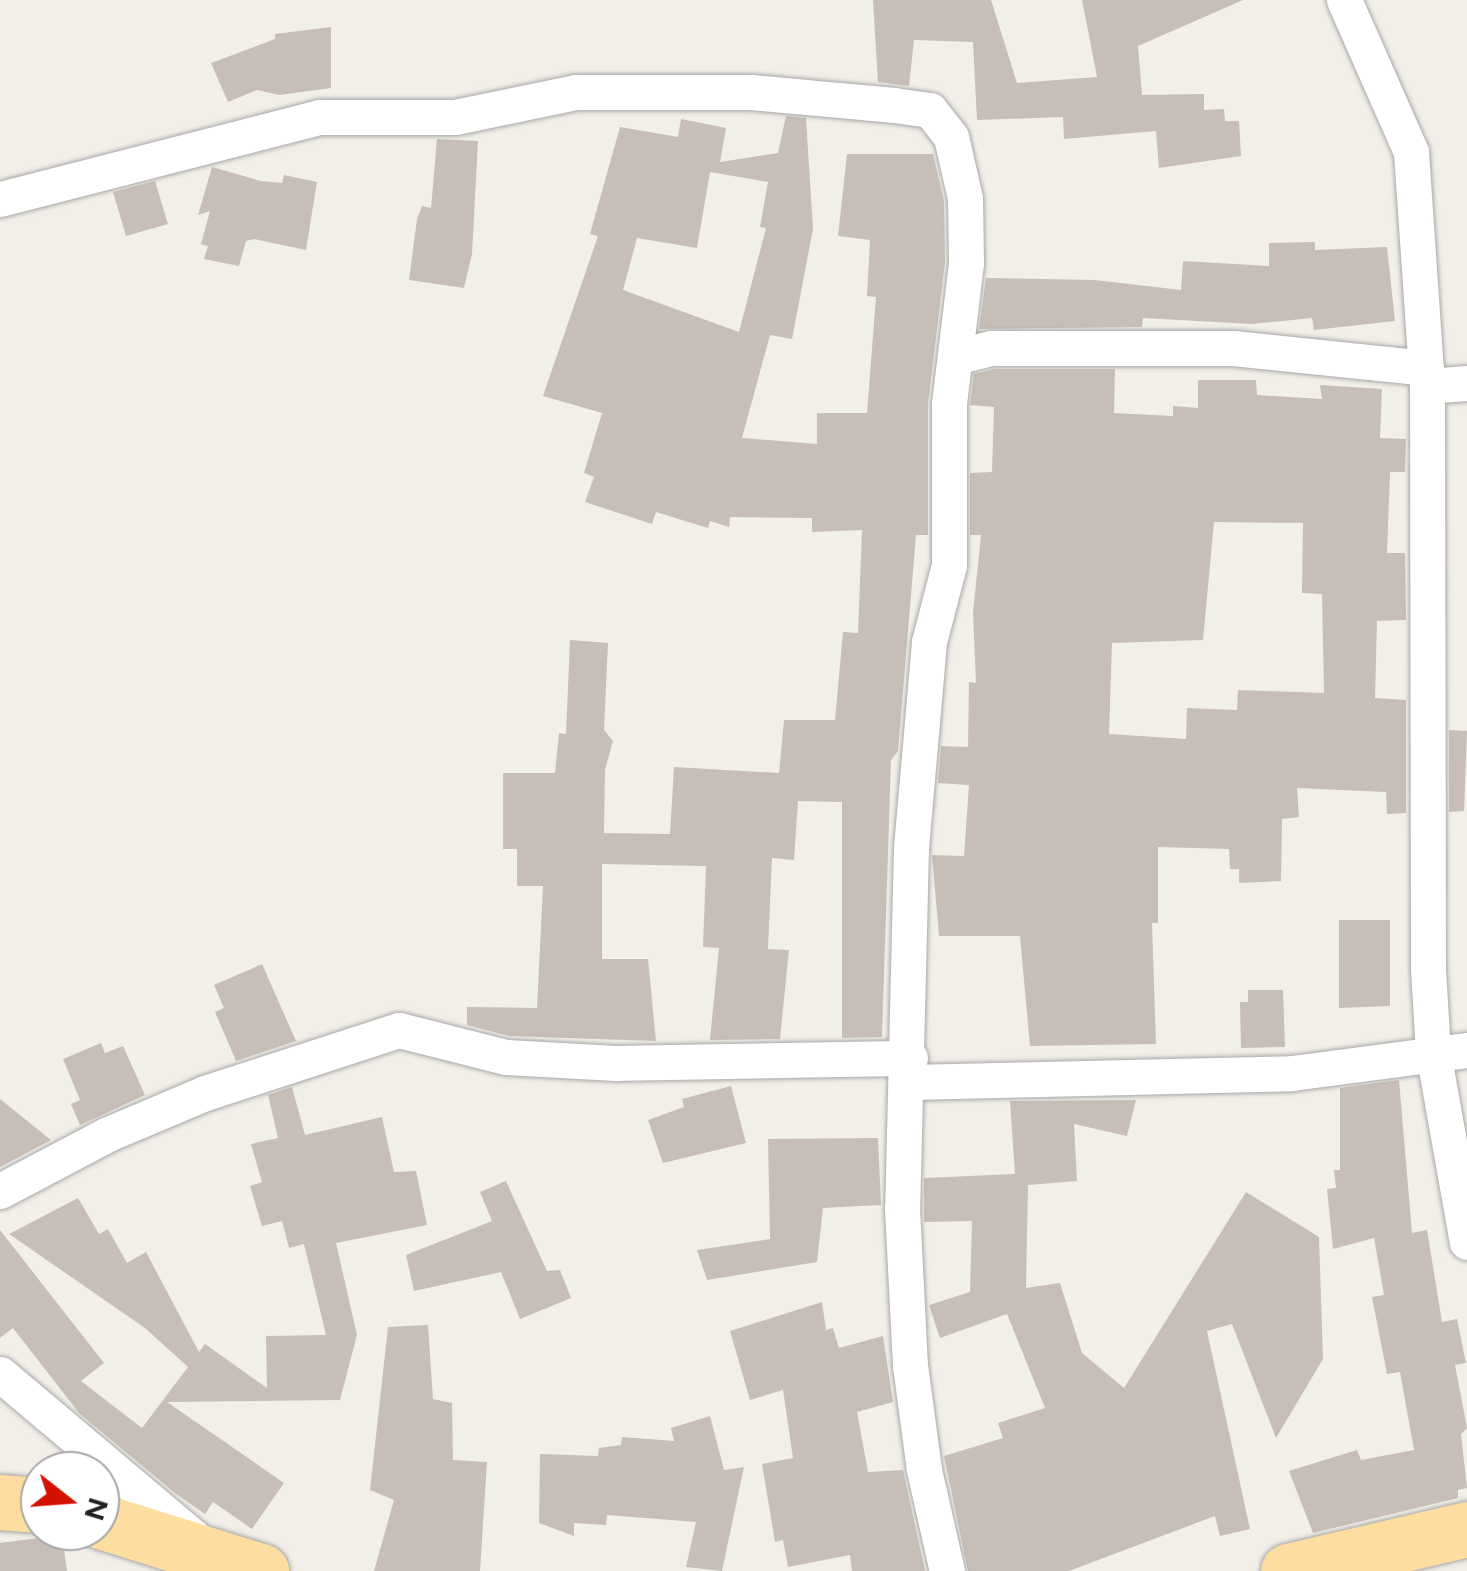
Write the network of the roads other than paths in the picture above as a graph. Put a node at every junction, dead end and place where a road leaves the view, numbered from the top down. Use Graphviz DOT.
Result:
graph roads {
  1 [pos="1344,0"];
  2 [pos="0,199"];
  3 [pos="960,356"];
  4 [pos="1426,377"];
  5 [pos="1467,383"];
  6 [pos="1450,1051"];
  7 [pos="910,1070"];
  8 [pos="0,1191"];
  9 [pos="1467,1242"];
  10 [pos="0,1374"];
  11 [pos="120,1527"];
  12 [pos="1467,1529"];
  13 [pos="210,1552"];
  14 [pos="260,1571"];
  15 [pos="947,1571"];
  16 [pos="1288,1571"];
  1 -- 4 [label="street"];
  2 -- 3 [label="street"];
  3 -- 4 [label="street"];
  3 -- 7 [label="street"];
  4 -- 5 [label="street"];
  4 -- 6 [label="street"];
  6 -- 7 [label="street"];
  6 -- 9 [label="street"];
  7 -- 8 [label="street"];
  7 -- 15 [label="street"];
  10 -- 13 [label="street"];
  11 -- 13 [label="main road"];
  12 -- 16 [label="main road"];
  13 -- 14 [label="main road"];
}
